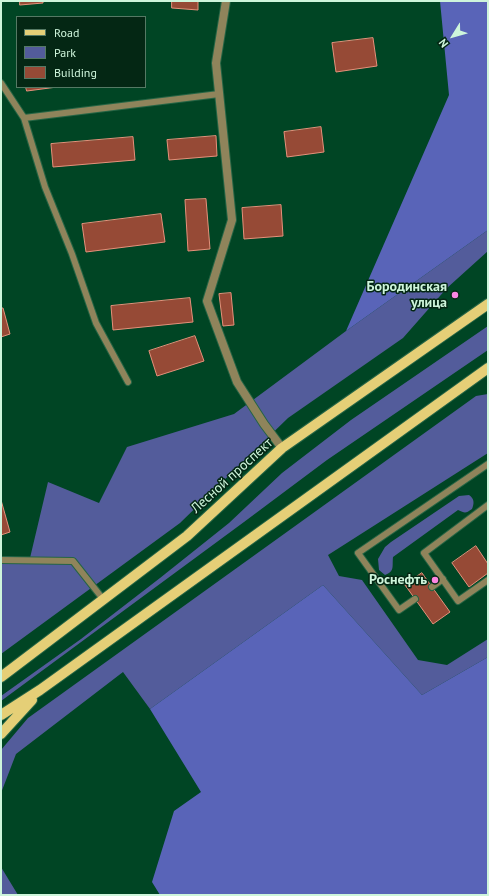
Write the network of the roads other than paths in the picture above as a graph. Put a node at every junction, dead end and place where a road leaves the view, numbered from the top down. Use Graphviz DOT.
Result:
graph roads {
  1 [pos="226,1"];
  2 [pos="1,83"];
  3 [pos="219,94"];
  4 [pos="24,118"];
  5 [pos="488,304"];
  6 [pos="488,368"];
  7 [pos="128,382"];
  8 [pos="282,448"];
  9 [pos="488,464"];
  10 [pos="488,505"];
  11 [pos="1,560"];
  12 [pos="443,579"];
  13 [pos="488,580"];
  14 [pos="432,587"];
  15 [pos="103,599"];
  16 [pos="415,599"];
  17 [pos="1,677"];
  18 [pos="40,690"];
  19 [pos="1,715"];
  20 [pos="1,734"];
  1 -- 3 [label="street"];
  2 -- 4 [label="lane"];
  3 -- 4 [label="lane"];
  3 -- 8 [label="street"];
  4 -- 7 [label="lane"];
  5 -- 8 [label="main road, Лесной проспект"];
  6 -- 18 [label="main road"];
  8 -- 15 [label="main road, Лесной проспект"];
  9 -- 16 [label="lane"];
  10 -- 12 [label="lane"];
  11 -- 15 [label="lane"];
  12 -- 13 [label="lane"];
  12 -- 14 [label="lane"];
  15 -- 17 [label="main road, Лесной проспект"];
  18 -- 19 [label="main road"];
  18 -- 20 [label="main road"];
}
